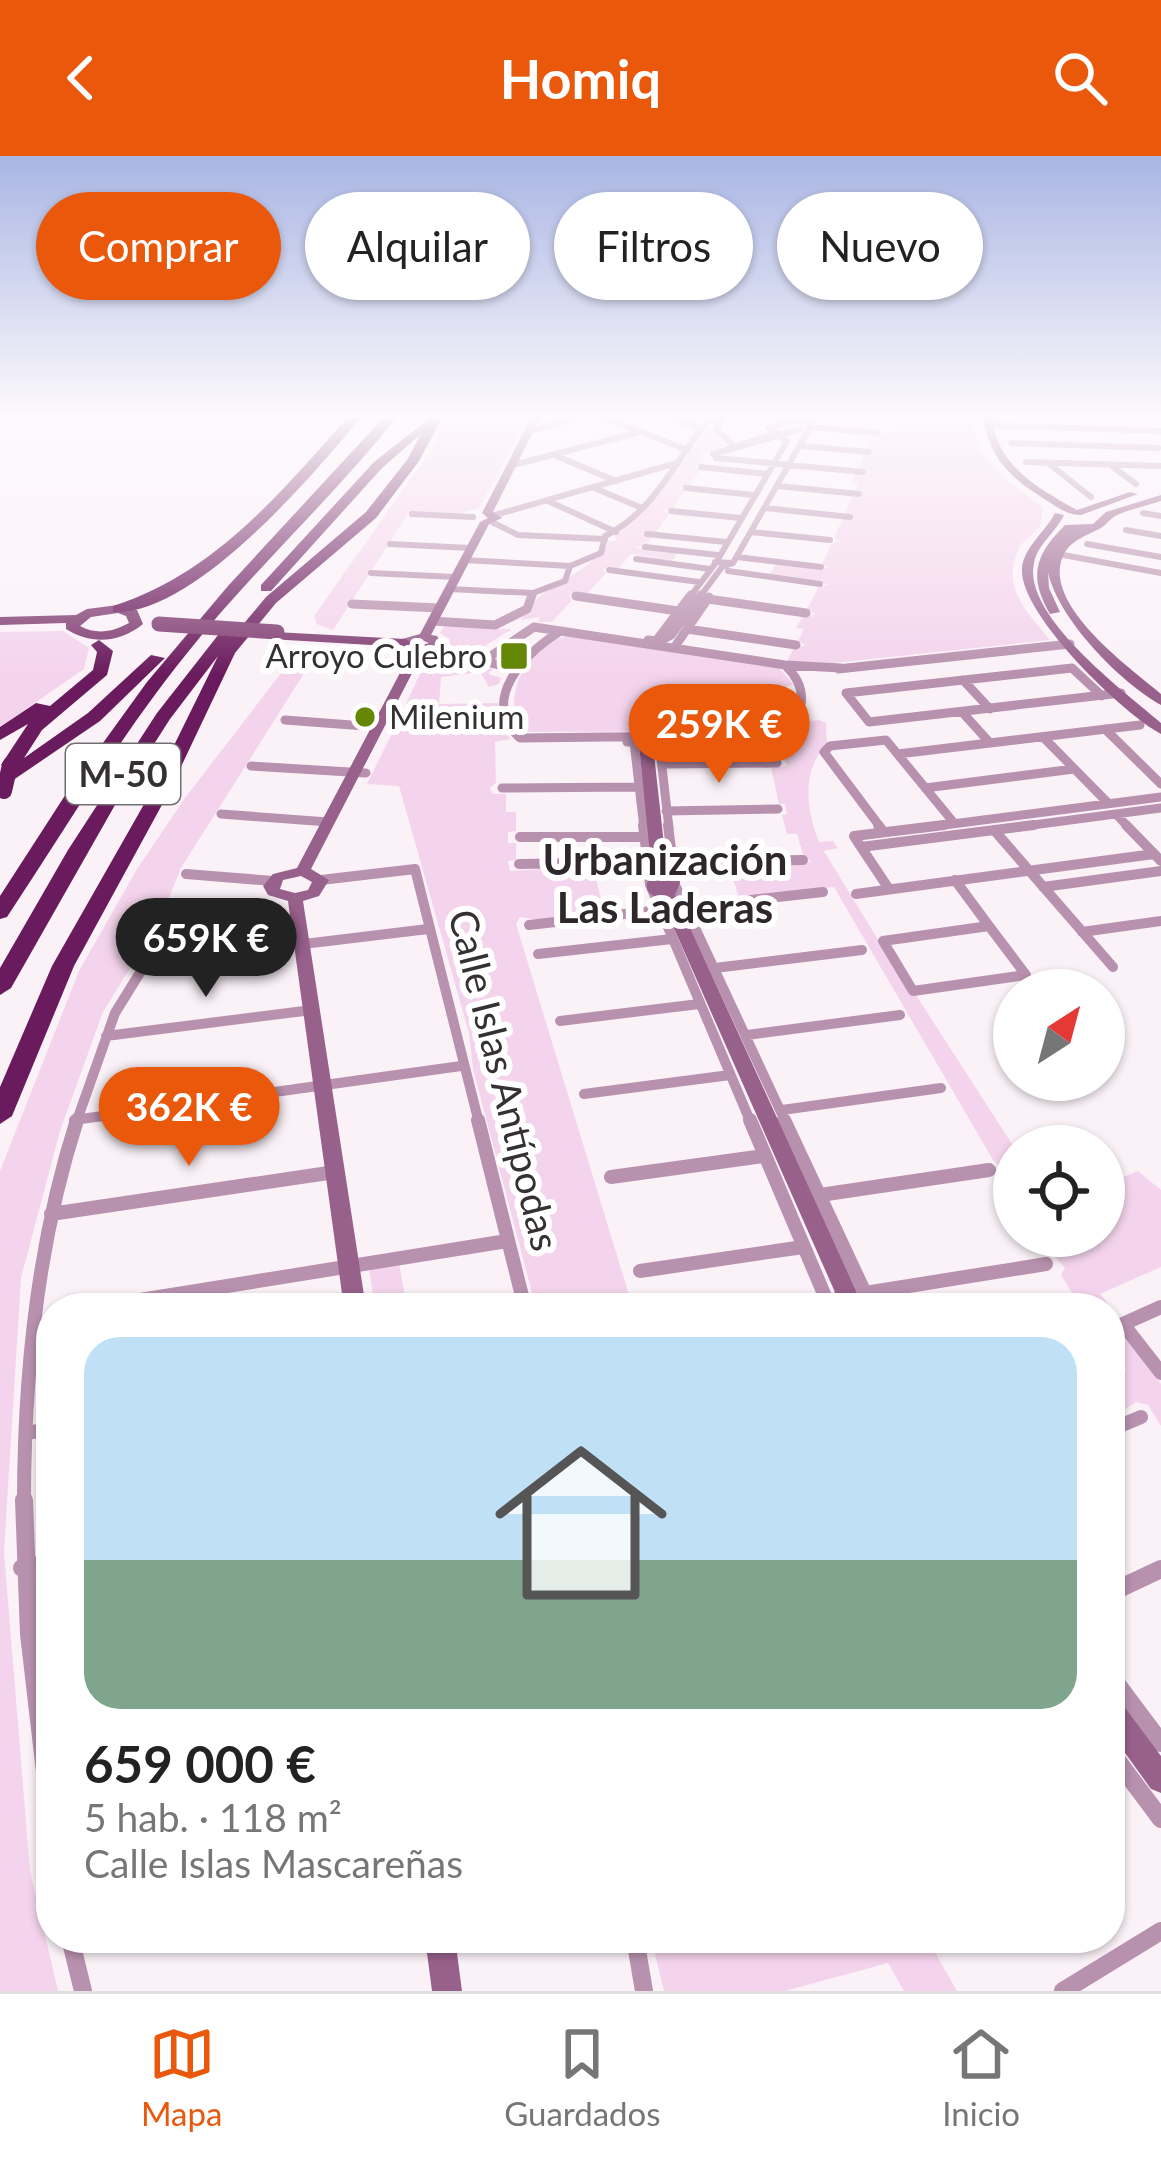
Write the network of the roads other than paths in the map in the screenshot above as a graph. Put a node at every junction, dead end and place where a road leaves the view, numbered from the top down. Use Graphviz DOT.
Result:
graph roads {
  1 [pos="274,504"];
  2 [pos="317,504"];
  3 [pos="344,504"];
  4 [pos="379,504"];
  5 [pos="493,504"];
  6 [pos="535,504"];
  7 [pos="555,504"];
  8 [pos="632,504"];
  9 [pos="645,504"];
  10 [pos="755,504"];
  11 [pos="768,504"];
  12 [pos="1058,504"];
  13 [pos="1121,504"];
  14 [pos="642,508"];
  15 [pos="765,508"];
  16 [pos="671,511"];
  17 [pos="1143,513"];
  18 [pos="412,514"];
  19 [pos="750,514"];
  20 [pos="1074,516"];
  21 [pos="1161,516"];
  22 [pos="850,517"];
  23 [pos="486,518"];
  24 [pos="1126,530"];
  25 [pos="743,531"];
  26 [pos="616,532"];
  27 [pos="647,534"];
  28 [pos="1161,536"];
  29 [pos="605,539"];
  30 [pos="830,540"];
  31 [pos="730,543"];
  32 [pos="746,543"];
  33 [pos="390,544"];
  34 [pos="1087,544"];
  35 [pos="645,547"];
  36 [pos="467,554"];
  37 [pos="1058,554"];
  38 [pos="1161,557"];
  39 [pos="636,559"];
  40 [pos="724,563"];
  41 [pos="570,566"];
  42 [pos="820,567"];
  43 [pos="250,570"];
  44 [pos="609,570"];
  45 [pos="371,573"];
  46 [pos="1161,573"];
  47 [pos="452,583"];
  48 [pos="820,584"];
  49 [pos="704,590"];
  50 [pos="533,593"];
  51 [pos="576,596"];
  52 [pos="352,604"];
  53 [pos="693,606"];
  54 [pos="118,609"];
  55 [pos="677,611"];
  56 [pos="806,613"];
  57 [pos="435,615"];
  58 [pos="0,624"];
  59 [pos="133,625"];
  60 [pos="560,629"];
  61 [pos="687,629"];
  62 [pos="83,632"];
  63 [pos="670,642"];
  64 [pos="413,643"];
  65 [pos="635,643"];
  66 [pos="796,644"];
  67 [pos="1070,644"];
  68 [pos="785,665"];
  69 [pos="514,668"];
  70 [pos="841,668"];
  71 [pos="799,678"];
  72 [pos="963,680"];
  73 [pos="1121,693"];
  74 [pos="1102,695"];
  75 [pos="1161,701"];
  76 [pos="989,709"];
  77 [pos="962,712"];
  78 [pos="1161,714"];
  79 [pos="285,720"];
  80 [pos="1140,725"];
  81 [pos="378,727"];
  82 [pos="1105,729"];
  83 [pos="1161,730"];
  84 [pos="0,735"];
  85 [pos="1042,736"];
  86 [pos="647,741"];
  87 [pos="990,743"];
  88 [pos="898,754"];
  89 [pos="777,763"];
  90 [pos="662,764"];
  91 [pos="251,766"];
  92 [pos="1074,769"];
  93 [pos="360,773"];
  94 [pos="1161,784"];
  95 [pos="650,786"];
  96 [pos="4,787"];
  97 [pos="502,788"];
  98 [pos="925,788"];
  99 [pos="1161,797"];
  100 [pos="1108,803"];
  101 [pos="1161,808"];
  102 [pos="778,809"];
  103 [pos="653,810"];
  104 [pos="220,814"];
  105 [pos="1116,814"];
  106 [pos="328,822"];
  107 [pos="953,823"];
  108 [pos="994,830"];
  109 [pos="884,832"];
  110 [pos="656,836"];
  111 [pos="520,837"];
  112 [pos="862,847"];
  113 [pos="1158,857"];
  114 [pos="802,860"];
  115 [pos="645,862"];
  116 [pos="674,862"];
  117 [pos="519,864"];
  118 [pos="1029,870"];
  119 [pos="303,871"];
  120 [pos="1161,871"];
  121 [pos="186,874"];
  122 [pos="321,880"];
  123 [pos="955,880"];
  124 [pos="273,881"];
  125 [pos="1043,887"];
  126 [pos="663,889"];
  127 [pos="889,889"];
  128 [pos="823,892"];
  129 [pos="856,894"];
  130 [pos="295,898"];
  131 [pos="687,907"];
  132 [pos="0,913"];
  133 [pos="1161,921"];
  134 [pos="530,925"];
  135 [pos="990,926"];
  136 [pos="428,929"];
  137 [pos="1082,932"];
  138 [pos="686,938"];
  139 [pos="303,945"];
  140 [pos="862,950"];
  141 [pos="538,954"];
  142 [pos="1113,967"];
  143 [pos="700,969"];
  144 [pos="0,988"];
  145 [pos="714,1000"];
  146 [pos="312,1010"];
  147 [pos="900,1015"];
  148 [pos="560,1021"];
  149 [pos="106,1036"];
  150 [pos="713,1037"];
  151 [pos="741,1041"];
  152 [pos="461,1066"];
  153 [pos="730,1075"];
  154 [pos="322,1085"];
  155 [pos="941,1088"];
  156 [pos="584,1094"];
  157 [pos="765,1113"];
  158 [pos="0,1116"];
  159 [pos="74,1120"];
  160 [pos="772,1152"];
  161 [pos="802,1159"];
  162 [pos="989,1170"];
  163 [pos="335,1172"];
  164 [pos="611,1177"];
  165 [pos="779,1194"];
  166 [pos="814,1203"];
  167 [pos="51,1214"];
  168 [pos="507,1241"];
  169 [pos="802,1247"];
  170 [pos="1046,1264"];
  171 [pos="348,1266"];
  172 [pos="640,1271"];
  173 [pos="44,1293"];
  174 [pos="182,1293"];
  175 [pos="352,1293"];
  176 [pos="521,1293"];
  177 [pos="823,1293"];
  178 [pos="856,1293"];
  179 [pos="895,1293"];
  180 [pos="1161,1307"];
  181 [pos="1125,1323"];
  182 [pos="1125,1327"];
  183 [pos="36,1360"];
  184 [pos="1161,1373"];
  185 [pos="1141,1417"];
  186 [pos="1125,1424"];
  187 [pos="36,1431"];
  188 [pos="26,1433"];
  189 [pos="36,1566"];
  190 [pos="22,1568"];
  191 [pos="1161,1569"];
  192 [pos="1125,1586"];
  193 [pos="36,1671"];
  194 [pos="1125,1708"];
  195 [pos="1125,1720"];
  196 [pos="1161,1743"];
  197 [pos="1125,1764"];
  198 [pos="1156,1792"];
  199 [pos="1161,1819"];
  200 [pos="1161,1931"];
  201 [pos="74,1953"];
  202 [pos="442,1953"];
  203 [pos="638,1953"];
  204 [pos="83,1991"];
  205 [pos="447,1991"];
  206 [pos="644,1991"];
  207 [pos="1064,1991"];
  1 -- 54 [label="highway"];
  2 -- 43 [label="highway, M-50"];
  3 -- 144 [label="highway, M-50"];
  4 -- 158 [label="highway"];
  5 -- 23 [label="street"];
  6 -- 23 [label="street"];
  7 -- 26 [label="street"];
  8 -- 14 [label="street"];
  9 -- 14 [label="street"];
  10 -- 19 [label="street"];
  11 -- 15 [label="street"];
  12 -- 20 [label="street"];
  13 -- 20 [label="street"];
  14 -- 26 [label="street"];
  15 -- 19 [label="street"];
  15 -- 22 [label="street"];
  16 -- 19 [label="street"];
  17 -- 21 [label="street"];
  18 -- 23 [label="street"];
  19 -- 25 [label="street"];
  20 -- 37 [label="street"];
  20 -- 67 [label="street"];
  20 -- 78 [label="street"];
  23 -- 29 [label="street"];
  23 -- 36 [label="street"];
  24 -- 28 [label="street"];
  25 -- 30 [label="street"];
  25 -- 31 [label="street"];
  25 -- 32 [label="street"];
  26 -- 29 [label="street"];
  27 -- 31 [label="street"];
  29 -- 41 [label="street"];
  31 -- 32 [label="street"];
  31 -- 40 [label="street"];
  32 -- 40 [label="street"];
  33 -- 36 [label="street"];
  34 -- 38 [label="street"];
  35 -- 40 [label="street"];
  36 -- 41 [label="street"];
  36 -- 47 [label="street"];
  37 -- 46 [label="street"];
  37 -- 75 [label="street"];
  39 -- 40 [label="street"];
  40 -- 42 [label="street"];
  40 -- 48 [label="street"];
  40 -- 49 [label="street"];
  40 -- 49 [label="street"];
  41 -- 50 [label="street"];
  43 -- 96 [label="highway"];
  43 -- 132 [label="highway, M-50"];
  44 -- 49 [label="street"];
  45 -- 47 [label="street"];
  47 -- 50 [label="street"];
  47 -- 57 [label="street"];
  49 -- 53 [label="street"];
  49 -- 53 [label="street"];
  49 -- 56 [label="street"];
  50 -- 57 [label="street"];
  51 -- 55 [label="street"];
  52 -- 57 [label="street"];
  53 -- 55 [label="street"];
  53 -- 61 [label="street"];
  53 -- 63 [label="street"];
  54 -- 59 [label="main road"];
  54 -- 62 [label="main road"];
  55 -- 63 [label="street"];
  57 -- 64 [label="street"];
  58 -- 62 [label="main road"];
  59 -- 62 [label="main road"];
  59 -- 64 [label="main road, bridge"];
  60 -- 63 [label="street"];
  60 -- 65 [label="street"];
  60 -- 69 [label="street"];
  60 -- 69 [label="street"];
  61 -- 63 [label="street"];
  61 -- 66 [label="street"];
  62 -- 84 [label="highway"];
  62 -- 96 [label="highway"];
  63 -- 65 [label="street"];
  63 -- 65 [label="street"];
  63 -- 68 [label="street"];
  64 -- 81 [label="street"];
  67 -- 70 [label="street"];
  67 -- 73 [label="street"];
  68 -- 70 [label="street"];
  68 -- 71 [label="street"];
  69 -- 86 [label="street"];
  70 -- 71 [label="street"];
  71 -- 86 [label="street"];
  72 -- 74 [label="street"];
  72 -- 76 [label="street"];
  72 -- 77 [label="street"];
  73 -- 74 [label="street"];
  73 -- 83 [label="street"];
  74 -- 76 [label="street"];
  76 -- 77 [label="street"];
  77 -- 87 [label="street"];
  79 -- 81 [label="street"];
  80 -- 82 [label="street"];
  81 -- 93 [label="street"];
  82 -- 85 [label="street"];
  82 -- 94 [label="street"];
  85 -- 87 [label="street"];
  85 -- 92 [label="street"];
  86 -- 90 [label="street"];
  86 -- 95 [label="street"];
  87 -- 88 [label="street"];
  88 -- 98 [label="street"];
  88 -- 109 [label="street"];
  89 -- 90 [label="street"];
  90 -- 95 [label="street"];
  91 -- 93 [label="street"];
  92 -- 98 [label="street"];
  92 -- 100 [label="street"];
  93 -- 106 [label="street"];
  95 -- 97 [label="street"];
  95 -- 103 [label="street"];
  98 -- 107 [label="street"];
  99 -- 100 [label="street"];
  100 -- 107 [label="street"];
  101 -- 105 [label="street"];
  102 -- 103 [label="street"];
  103 -- 110 [label="street"];
  104 -- 106 [label="street"];
  105 -- 108 [label="street"];
  105 -- 113 [label="street"];
  106 -- 119 [label="street"];
  107 -- 109 [label="street"];
  108 -- 112 [label="street"];
  108 -- 118 [label="street"];
  109 -- 112 [label="street"];
  110 -- 111 [label="street"];
  110 -- 115 [label="street"];
  110 -- 116 [label="street"];
  110 -- 126 [label="street"];
  112 -- 127 [label="street"];
  113 -- 118 [label="street"];
  114 -- 116 [label="street"];
  115 -- 117 [label="street"];
  115 -- 126 [label="street"];
  116 -- 126 [label="street"];
  118 -- 123 [label="street"];
  118 -- 125 [label="street"];
  119 -- 122 [label="street"];
  119 -- 124 [label="street"];
  120 -- 125 [label="street"];
  121 -- 124 [label="street"];
  122 -- 130 [label="street"];
  122 -- 136 [label="street, Calle Islas Antípodas"];
  123 -- 127 [label="street"];
  123 -- 135 [label="street"];
  124 -- 130 [label="street"];
  125 -- 137 [label="street"];
  126 -- 131 [label="street"];
  126 -- 134 [label="street"];
  126 -- 138 [label="street"];
  127 -- 129 [label="street"];
  128 -- 131 [label="street"];
  130 -- 139 [label="street"];
  131 -- 138 [label="street"];
  133 -- 137 [label="street"];
  135 -- 135 [label="street"];
  136 -- 139 [label="street"];
  136 -- 152 [label="street, Calle Islas Antípodas"];
  137 -- 142 [label="street"];
  138 -- 141 [label="street"];
  138 -- 143 [label="street"];
  139 -- 146 [label="street"];
  139 -- 149 [label="street"];
  140 -- 143 [label="street"];
  143 -- 145 [label="street"];
  145 -- 148 [label="street"];
  145 -- 150 [label="street"];
  145 -- 151 [label="street"];
  146 -- 149 [label="street"];
  146 -- 154 [label="street"];
  147 -- 151 [label="street"];
  149 -- 159 [label="street"];
  150 -- 151 [label="street"];
  150 -- 153 [label="street"];
  151 -- 157 [label="street"];
  152 -- 154 [label="street"];
  152 -- 168 [label="street, Calle Islas Antípodas"];
  153 -- 156 [label="street"];
  153 -- 157 [label="street"];
  154 -- 159 [label="street"];
  154 -- 163 [label="street"];
  155 -- 157 [label="street"];
  157 -- 160 [label="street"];
  157 -- 161 [label="street"];
  159 -- 167 [label="street"];
  160 -- 161 [label="street"];
  160 -- 164 [label="street"];
  160 -- 165 [label="street"];
  160 -- 166 [label="street"];
  161 -- 166 [label="street"];
  162 -- 166 [label="street"];
  163 -- 167 [label="street"];
  163 -- 171 [label="street"];
  165 -- 166 [label="street"];
  165 -- 169 [label="street"];
  166 -- 178 [label="street"];
  167 -- 173 [label="street"];
  168 -- 171 [label="street"];
  168 -- 176 [label="street, Calle Islas Antípodas"];
  169 -- 172 [label="street"];
  169 -- 177 [label="street"];
  170 -- 179 [label="street"];
  171 -- 174 [label="street"];
  171 -- 175 [label="street"];
  180 -- 181 [label="street"];
  182 -- 184 [label="street"];
  183 -- 188 [label="street"];
  185 -- 186 [label="street"];
  187 -- 188 [label="street"];
  188 -- 190 [label="street"];
  189 -- 190 [label="street"];
  190 -- 193 [label="street"];
  191 -- 192 [label="street"];
  194 -- 196 [label="street"];
  195 -- 198 [label="street"];
  197 -- 198 [label="street"];
  198 -- 199 [label="street"];
  200 -- 207 [label="street"];
  201 -- 204 [label="street"];
  202 -- 205 [label="street"];
  203 -- 206 [label="street"];
}
